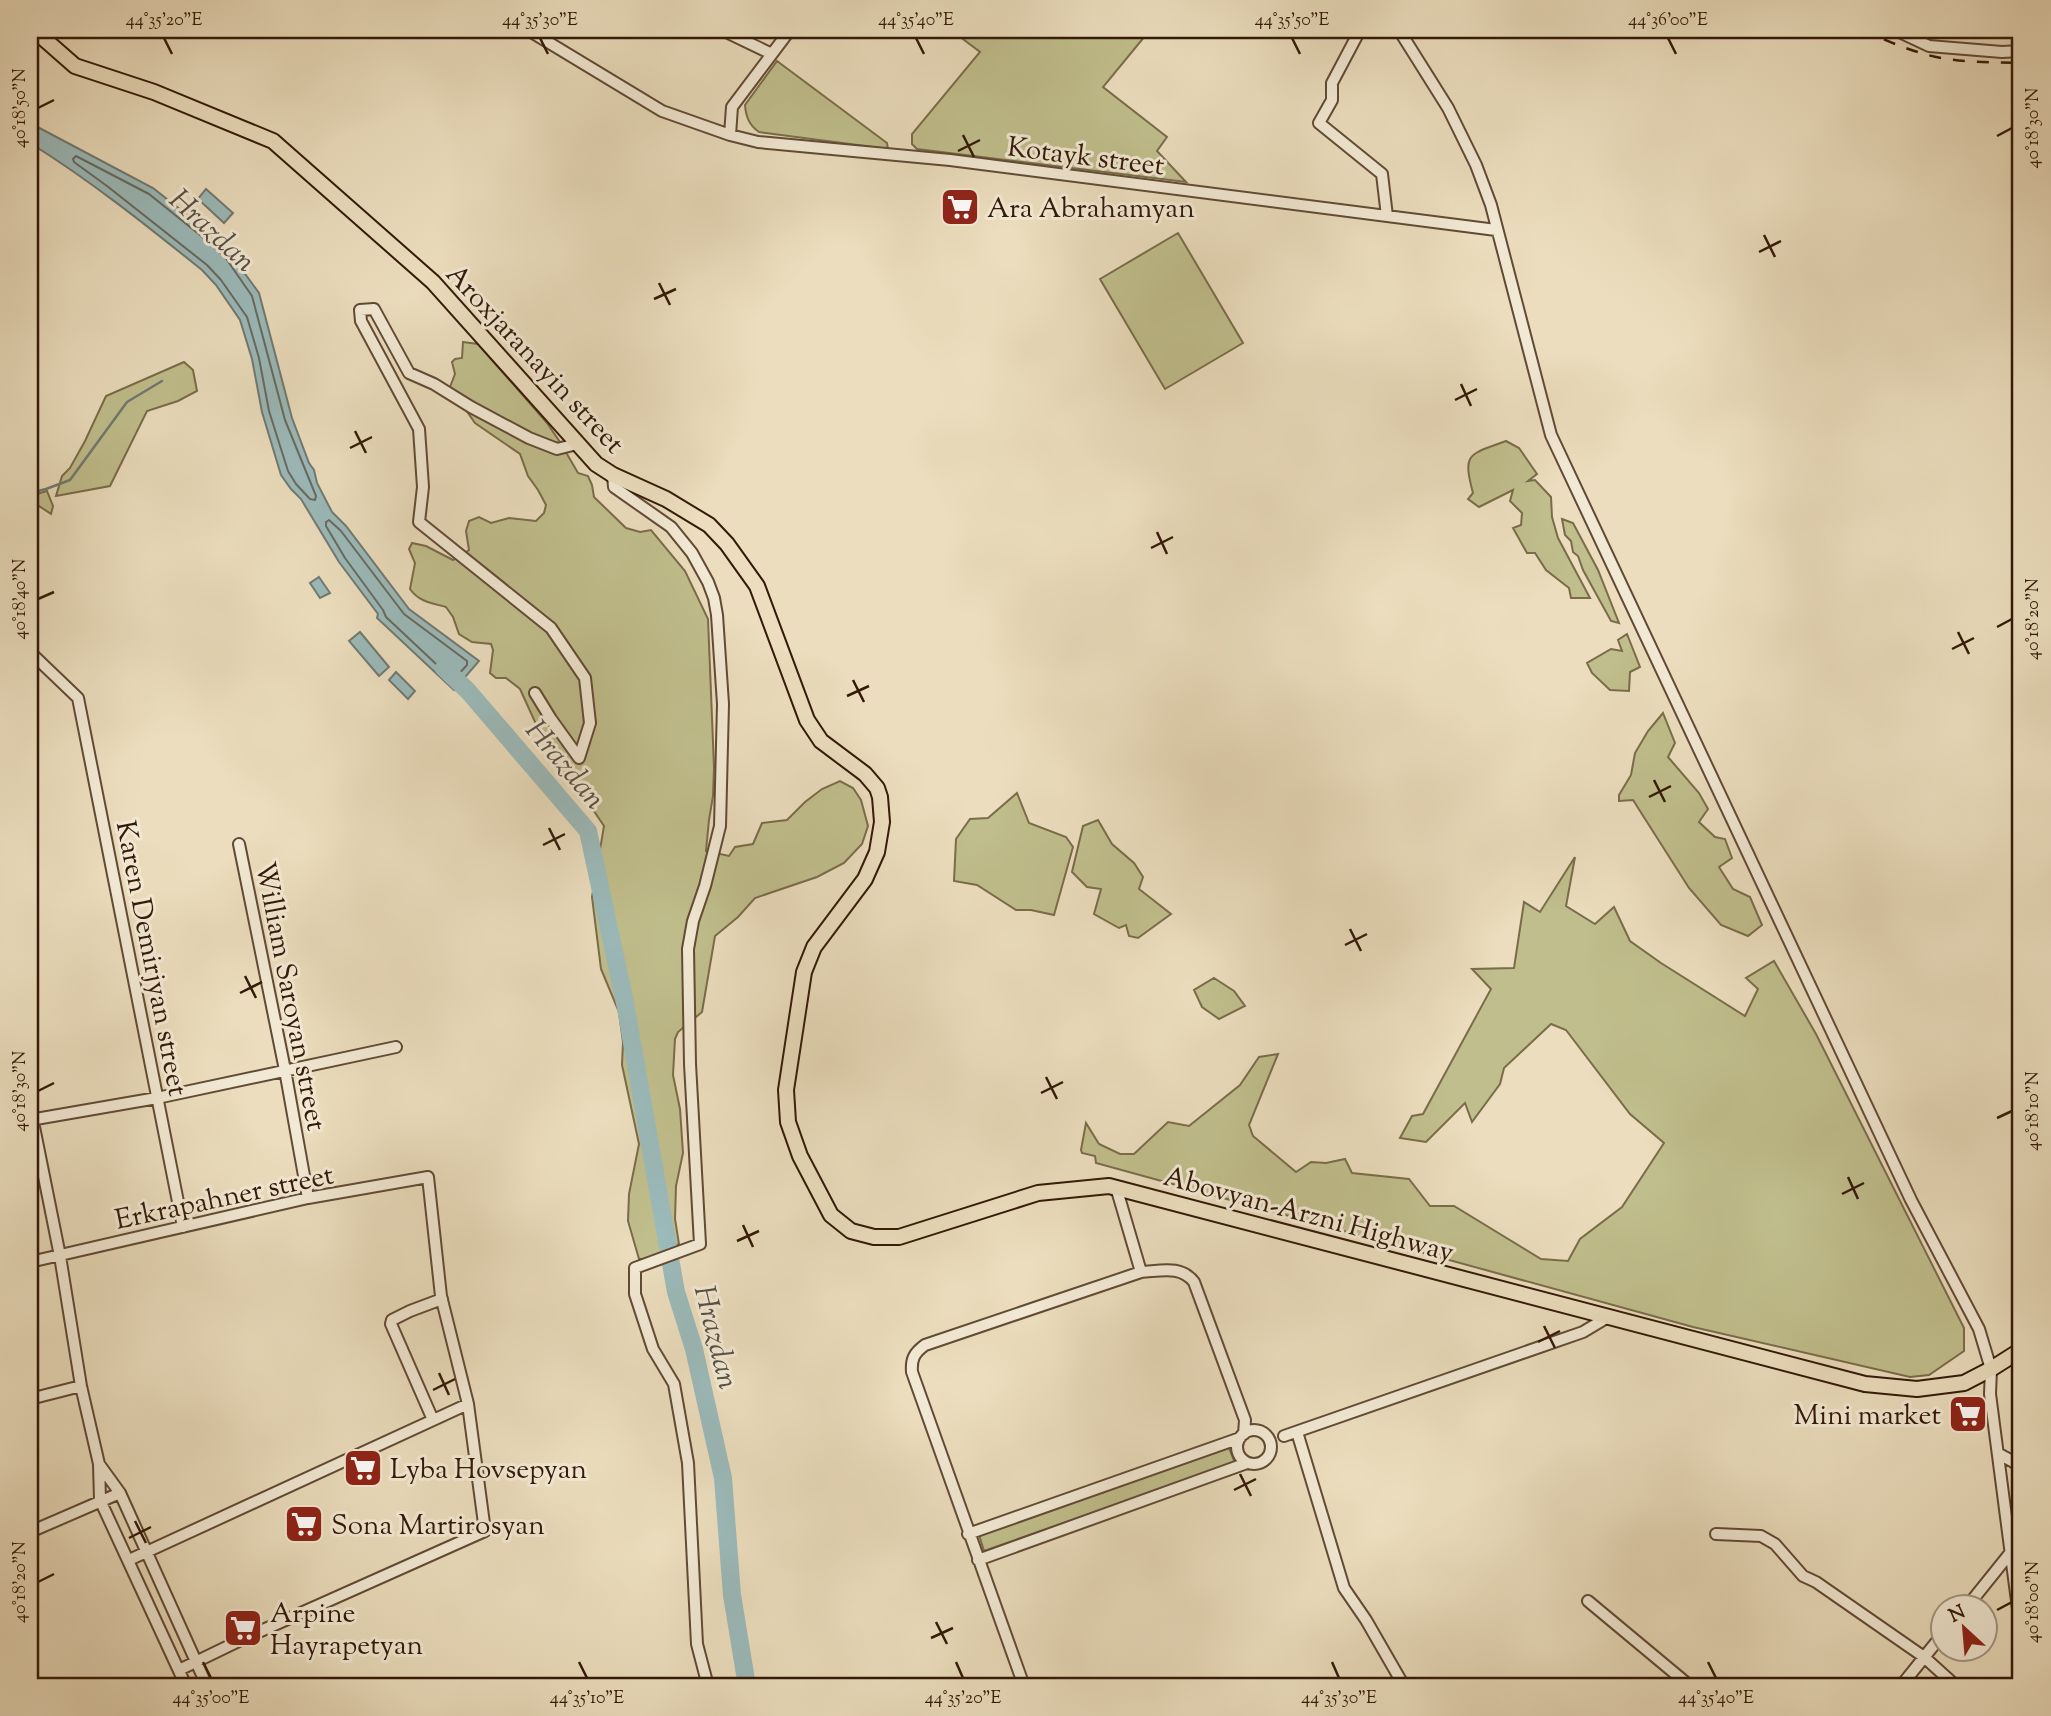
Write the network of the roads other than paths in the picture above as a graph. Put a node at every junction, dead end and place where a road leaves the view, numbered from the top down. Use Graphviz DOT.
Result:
graph roads {
  1 [pos="34,30"];
  2 [pos="528,30"];
  3 [pos="722,30"];
  4 [pos="790,30"];
  5 [pos="1360,30"];
  6 [pos="1399,30"];
  7 [pos="1895,30"];
  8 [pos="2021,51"];
  9 [pos="772,54"];
  10 [pos="30,111"];
  11 [pos="30,118"];
  12 [pos="730,135"];
  13 [pos="1387,216"];
  14 [pos="1496,230"];
  15 [pos="577,444"];
  16 [pos="613,475"];
  17 [pos="30,652"];
  18 [pos="535,693"];
  19 [pos="239,844"];
  20 [pos="804,972"];
  21 [pos="396,1047"];
  22 [pos="285,1070"];
  23 [pos="158,1098"];
  24 [pos="30,1107"];
  25 [pos="31,1120"];
  26 [pos="1115,1187"];
  27 [pos="308,1198"];
  28 [pos="183,1227"];
  29 [pos="60,1255"];
  30 [pos="30,1262"];
  31 [pos="1141,1272"];
  32 [pos="442,1299"];
  33 [pos="1608,1317"];
  34 [pos="2021,1350"];
  35 [pos="1991,1369"];
  36 [pos="81,1386"];
  37 [pos="30,1399"];
  38 [pos="468,1404"];
  39 [pos="433,1420"];
  40 [pos="1297,1432"];
  41 [pos="1246,1434"];
  42 [pos="1284,1436"];
  43 [pos="1999,1454"];
  44 [pos="1247,1463"];
  45 [pos="99,1464"];
  46 [pos="2021,1466"];
  47 [pos="120,1493"];
  48 [pos="100,1500"];
  49 [pos="30,1532"];
  50 [pos="968,1534"];
  51 [pos="1716,1534"];
  52 [pos="147,1552"];
  53 [pos="2011,1552"];
  54 [pos="129,1560"];
  55 [pos="978,1560"];
  56 [pos="2021,1560"];
  57 [pos="1977,1594"];
  58 [pos="1588,1601"];
  59 [pos="2021,1632"];
  60 [pos="1928,1652"];
  61 [pos="1924,1657"];
  62 [pos="195,1663"];
  63 [pos="179,1670"];
  64 [pos="186,1686"];
  65 [pos="206,1686"];
  66 [pos="708,1686"];
  67 [pos="1024,1686"];
  68 [pos="1404,1686"];
  69 [pos="1690,1686"];
  70 [pos="1901,1686"];
  71 [pos="1956,1686"];
  1 -- 15 [label="main road, Aroxjaranayin street"];
  2 -- 12 [label="street, Kotayk street"];
  3 -- 9 [label="street"];
  4 -- 9 [label="street"];
  5 -- 13 [label="street"];
  6 -- 14 [label="street"];
  7 -- 8 [label="street"];
  9 -- 12 [label="street"];
  10 -- 11 [label="street"];
  12 -- 13 [label="street, Kotayk street"];
  13 -- 14 [label="street, Kotayk street"];
  14 -- 35 [label="street"];
  15 -- 16 [label="main road, Aroxjaranayin street"];
  15 -- 18 [label="street"];
  16 -- 20 [label="main road, Aroxjaranayin street"];
  16 -- 66 [label="street"];
  17 -- 23 [label="street, Karen Demirjyan street"];
  19 -- 22 [label="street, William Saroyan street"];
  20 -- 26 [label="main road, Abovyan-Arzni Highway"];
  21 -- 22 [label="street"];
  22 -- 23 [label="street"];
  22 -- 27 [label="street, William Saroyan street"];
  23 -- 25 [label="street"];
  23 -- 28 [label="street, Karen Demirjyan street"];
  24 -- 25 [label="street"];
  25 -- 29 [label="street"];
  26 -- 31 [label="street"];
  26 -- 33 [label="main road, Abovyan-Arzni Highway"];
  27 -- 28 [label="street, Erkrapahner street"];
  27 -- 32 [label="street, Erkrapahner street"];
  28 -- 29 [label="street, Erkrapahner street"];
  29 -- 30 [label="street, Erkrapahner street"];
  29 -- 36 [label="street"];
  31 -- 41 [label="street"];
  31 -- 50 [label="street"];
  32 -- 38 [label="street"];
  32 -- 39 [label="street"];
  33 -- 35 [label="main road, Abovyan-Arzni Highway"];
  33 -- 40 [label="street"];
  34 -- 35 [label="main road, Abovyan-Arzni Highway"];
  35 -- 43 [label="street"];
  36 -- 37 [label="street"];
  36 -- 45 [label="street"];
  38 -- 39 [label="street"];
  38 -- 62 [label="street"];
  39 -- 52 [label="street"];
  40 -- 42 [label="street"];
  40 -- 68 [label="street"];
  41 -- 44 [label="street"];
  41 -- 44 [label="street"];
  41 -- 50 [label="street"];
  43 -- 46 [label="street"];
  43 -- 53 [label="street"];
  44 -- 55 [label="street"];
  45 -- 47 [label="street"];
  45 -- 48 [label="street"];
  47 -- 48 [label="street"];
  47 -- 52 [label="street"];
  48 -- 49 [label="street"];
  48 -- 54 [label="street"];
  50 -- 55 [label="street"];
  51 -- 61 [label="street"];
  52 -- 54 [label="street"];
  52 -- 62 [label="street"];
  53 -- 56 [label="street"];
  53 -- 57 [label="street"];
  53 -- 59 [label="street"];
  54 -- 63 [label="street"];
  55 -- 67 [label="street"];
  58 -- 69 [label="street"];
  60 -- 61 [label="street"];
  61 -- 70 [label="street"];
  61 -- 71 [label="street"];
  62 -- 63 [label="street"];
  62 -- 65 [label="street"];
  63 -- 64 [label="street"];
}
